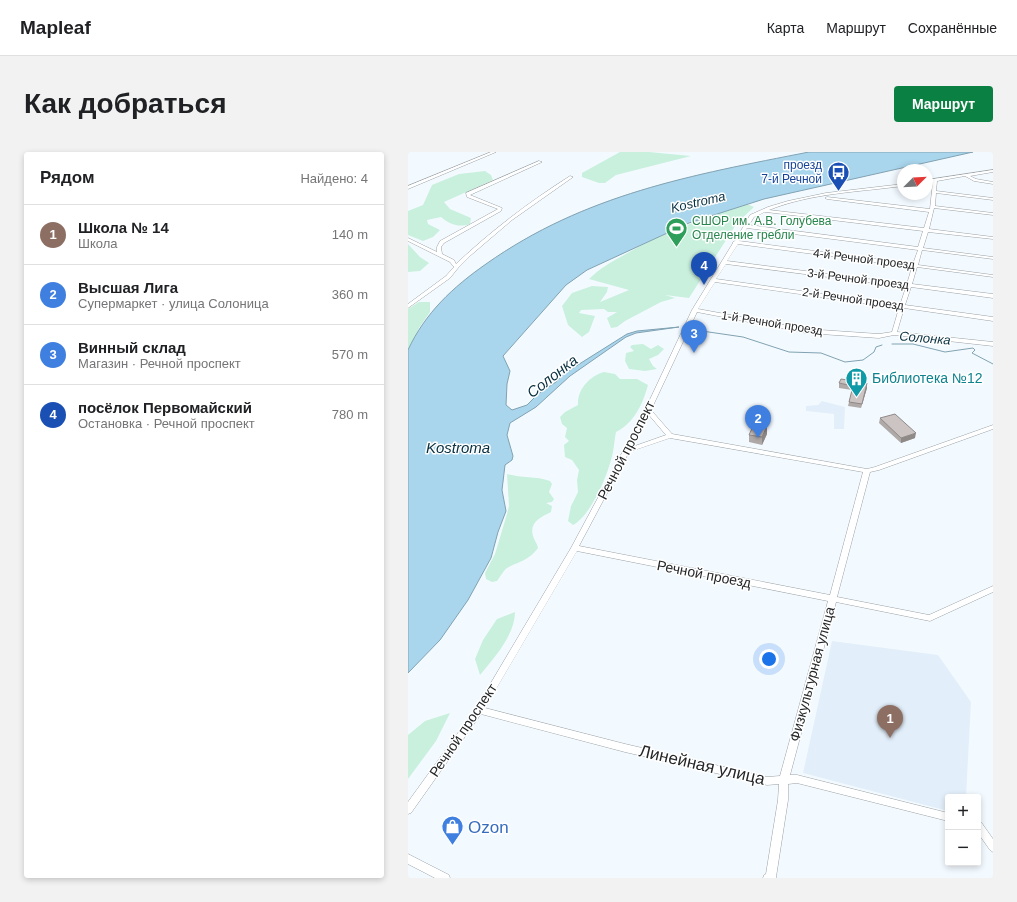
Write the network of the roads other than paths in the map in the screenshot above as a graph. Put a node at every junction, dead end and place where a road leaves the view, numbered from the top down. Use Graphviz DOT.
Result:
graph roads {
  1 [pos="494,152"];
  2 [pos="540,162"];
  3 [pos="993,171"];
  4 [pos="967,176"];
  5 [pos="571,177"];
  6 [pos="935,180"];
  7 [pos="993,183"];
  8 [pos="897,186"];
  9 [pos="408,188"];
  10 [pos="934,192"];
  11 [pos="817,197"];
  12 [pos="993,199"];
  13 [pos="933,209"];
  14 [pos="764,210"];
  15 [pos="993,214"];
  16 [pos="746,226"];
  17 [pos="927,231"];
  18 [pos="993,238"];
  19 [pos="408,239"];
  20 [pos="735,242"];
  21 [pos="921,249"];
  22 [pos="440,254"];
  23 [pos="993,258"];
  24 [pos="724,262"];
  25 [pos="916,266"];
  26 [pos="456,267"];
  27 [pos="993,276"];
  28 [pos="713,280"];
  29 [pos="909,286"];
  30 [pos="993,296"];
  31 [pos="408,306"];
  32 [pos="903,306"];
  33 [pos="695,310"];
  34 [pos="993,319"];
  35 [pos="894,333"];
  36 [pos="993,344"];
  37 [pos="648,410"];
  38 [pos="993,427"];
  39 [pos="670,436"];
  40 [pos="626,451"];
  41 [pos="867,471"];
  42 [pos="575,548"];
  43 [pos="993,589"];
  44 [pos="832,599"];
  45 [pos="479,710"];
  46 [pos="784,780"];
  47 [pos="408,810"];
  48 [pos="945,816"];
  49 [pos="981,829"];
  50 [pos="993,847"];
  51 [pos="408,859"];
  52 [pos="445,878"];
  53 [pos="770,878"];
  1 -- 9 [label="street"];
  2 -- 22 [label="street"];
  3 -- 4 [label="street"];
  4 -- 6 [label="street"];
  4 -- 7 [label="street"];
  5 -- 26 [label="street"];
  6 -- 10 [label="street"];
  8 -- 11 [label="street, Речной проспект"];
  10 -- 12 [label="street"];
  10 -- 13 [label="street"];
  11 -- 13 [label="street"];
  11 -- 14 [label="street, Речной проспект"];
  13 -- 15 [label="street"];
  13 -- 17 [label="street"];
  14 -- 16 [label="street, Речной проспект"];
  14 -- 17 [label="street"];
  16 -- 20 [label="street, Речной проспект"];
  16 -- 21 [label="street"];
  17 -- 18 [label="street"];
  17 -- 21 [label="street"];
  19 -- 22 [label="street"];
  20 -- 24 [label="street, Речной проспект"];
  20 -- 25 [label="street, 4-й Речной проезд"];
  21 -- 23 [label="street"];
  21 -- 25 [label="street"];
  22 -- 26 [label="street"];
  24 -- 28 [label="street, Речной проспект"];
  24 -- 29 [label="street, 3-й Речной проезд"];
  25 -- 27 [label="street, 4-й Речной проезд"];
  25 -- 29 [label="street"];
  26 -- 31 [label="street"];
  28 -- 32 [label="street, 2-й Речной проезд"];
  28 -- 33 [label="street, Речной проспект"];
  29 -- 30 [label="street, 3-й Речной проезд"];
  29 -- 32 [label="street"];
  32 -- 34 [label="street, 2-й Речной проезд"];
  32 -- 35 [label="street"];
  33 -- 35 [label="street, 1-й Речной проезд"];
  33 -- 37 [label="street, Речной проспект"];
  35 -- 36 [label="street, 1-й Речной проезд"];
  37 -- 39 [label="street"];
  37 -- 40 [label="street, Речной проспект"];
  38 -- 41 [label="street"];
  39 -- 40 [label="street"];
  39 -- 41 [label="street"];
  40 -- 42 [label="street, Речной проспект"];
  41 -- 44 [label="street, Физкультурная улица"];
  42 -- 44 [label="street, Речной проезд"];
  42 -- 45 [label="street, Речной проспект"];
  43 -- 44 [label="street, Речной проезд"];
  44 -- 46 [label="street, Физкультурная улица"];
  45 -- 46 [label="street, Линейная улица"];
  45 -- 47 [label="street, Речной проспект"];
  46 -- 48 [label="street, Линейная улица"];
  46 -- 53 [label="street, Физкультурная улица"];
  49 -- 50 [label="street"];
  51 -- 52 [label="street"];
}
